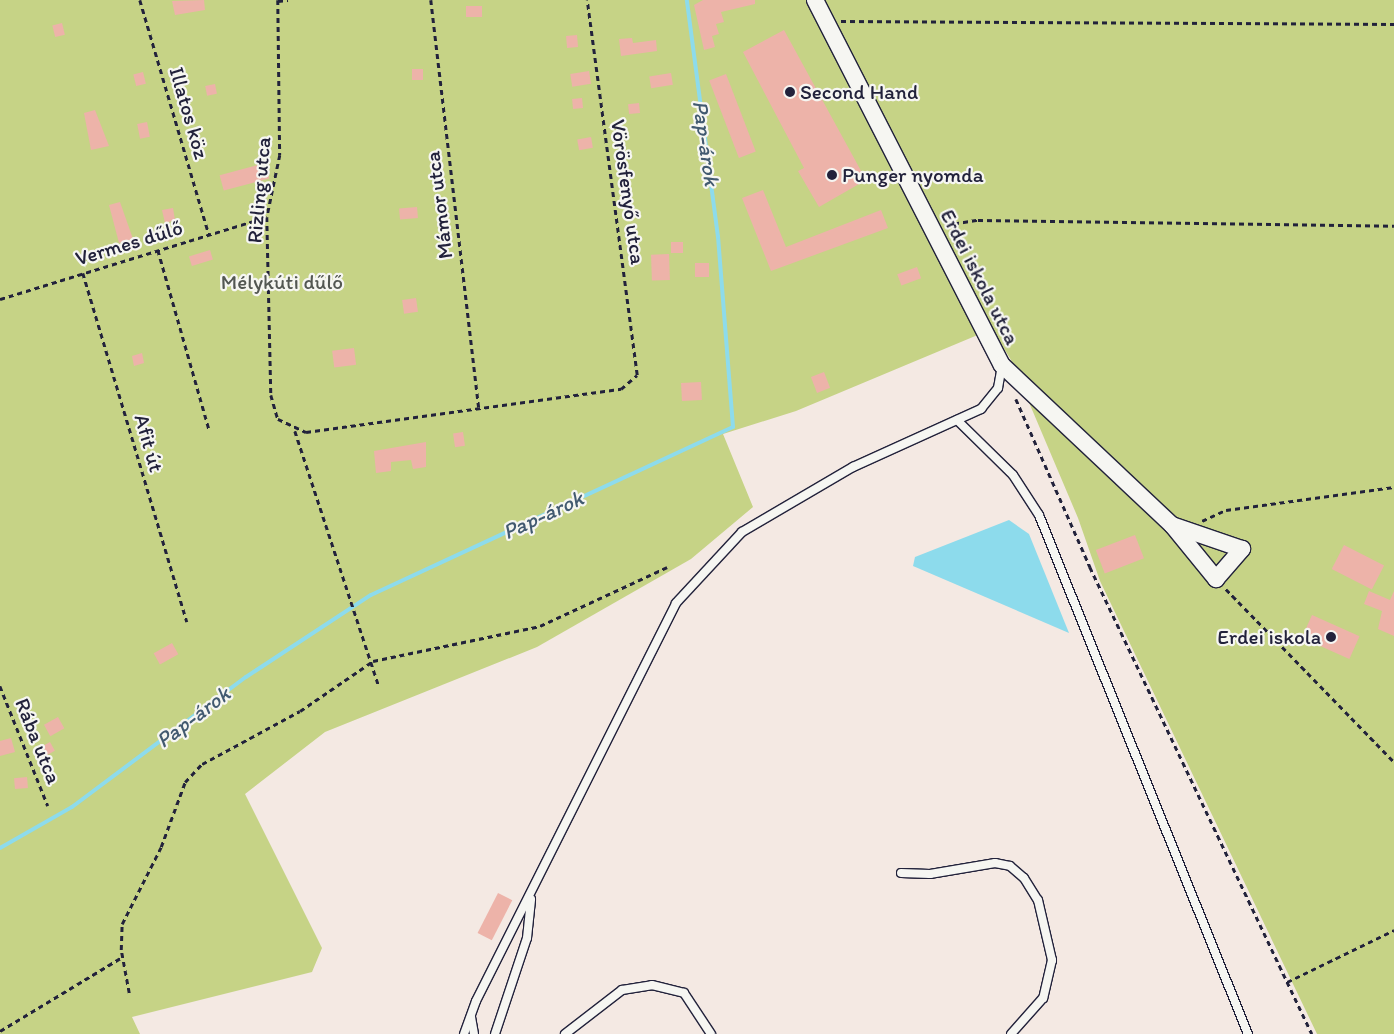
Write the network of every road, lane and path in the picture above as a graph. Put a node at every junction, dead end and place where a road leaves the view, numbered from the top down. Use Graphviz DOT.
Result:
graph roads {
  1 [pos="140,0"];
  2 [pos="288,0"];
  3 [pos="431,0"];
  4 [pos="587,0"];
  5 [pos="815,0"];
  6 [pos="278,1"];
  7 [pos="825,21"];
  8 [pos="1394,24"];
  9 [pos="267,217"];
  10 [pos="1394,226"];
  11 [pos="932,227"];
  12 [pos="209,235"];
  13 [pos="158,250"];
  14 [pos="84,273"];
  15 [pos="0,299"];
  16 [pos="1002,365"];
  17 [pos="1013,392"];
  18 [pos="479,407"];
  19 [pos="958,420"];
  20 [pos="209,429"];
  21 [pos="295,431"];
  22 [pos="1394,487"];
  23 [pos="1179,529"];
  24 [pos="667,566"];
  25 [pos="1216,579"];
  26 [pos="187,622"];
  27 [pos="373,661"];
  28 [pos="0,686"];
  29 [pos="379,687"];
  30 [pos="1394,762"];
  31 [pos="48,806"];
  32 [pos="901,872"];
  33 [pos="532,894"];
  34 [pos="1394,930"];
  35 [pos="122,957"];
  36 [pos="1287,982"];
  37 [pos="129,993"];
  38 [pos="471,1015"];
  39 [pos="0,1031"];
  40 [pos="464,1034"];
  41 [pos="474,1034"];
  42 [pos="495,1034"];
  43 [pos="565,1034"];
  44 [pos="711,1034"];
  45 [pos="1011,1034"];
  46 [pos="1248,1034"];
  47 [pos="1312,1034"];
  1 -- 12 [label="path, Illatos köz"];
  2 -- 6 [label="path"];
  3 -- 18 [label="path, Mámor utca"];
  4 -- 18 [label="path, Vörösfenyő utca"];
  5 -- 7 [label="street, Erdei iskola utca"];
  6 -- 9 [label="path, Rizling utca"];
  7 -- 8 [label="path"];
  7 -- 11 [label="street, Erdei iskola utca"];
  9 -- 12 [label="path, Vermes dűlő"];
  9 -- 21 [label="path, Rizling utca"];
  10 -- 11 [label="path"];
  11 -- 16 [label="street, Erdei iskola utca"];
  12 -- 13 [label="path, Vermes dűlő"];
  13 -- 14 [label="path, Vermes dűlő"];
  13 -- 20 [label="path"];
  14 -- 15 [label="path, Vermes dűlő"];
  14 -- 26 [label="path, Afit út"];
  16 -- 19 [label="lane"];
  16 -- 23 [label="street, Erdei iskola utca"];
  17 -- 36 [label="path"];
  18 -- 21 [label="path"];
  19 -- 33 [label="lane"];
  19 -- 46 [label="lane"];
  21 -- 27 [label="path"];
  22 -- 23 [label="path"];
  23 -- 25 [label="street, Erdei iskola utca"];
  23 -- 25 [label="street, Erdei iskola utca"];
  24 -- 27 [label="path"];
  25 -- 30 [label="path"];
  27 -- 29 [label="path"];
  27 -- 35 [label="path"];
  28 -- 31 [label="path, Rába utca"];
  32 -- 45 [label="lane"];
  33 -- 38 [label="lane"];
  33 -- 42 [label="lane"];
  34 -- 36 [label="path"];
  35 -- 37 [label="path"];
  35 -- 39 [label="path"];
  36 -- 47 [label="path"];
  38 -- 40 [label="lane"];
  38 -- 41 [label="lane"];
  43 -- 44 [label="lane"];
}
